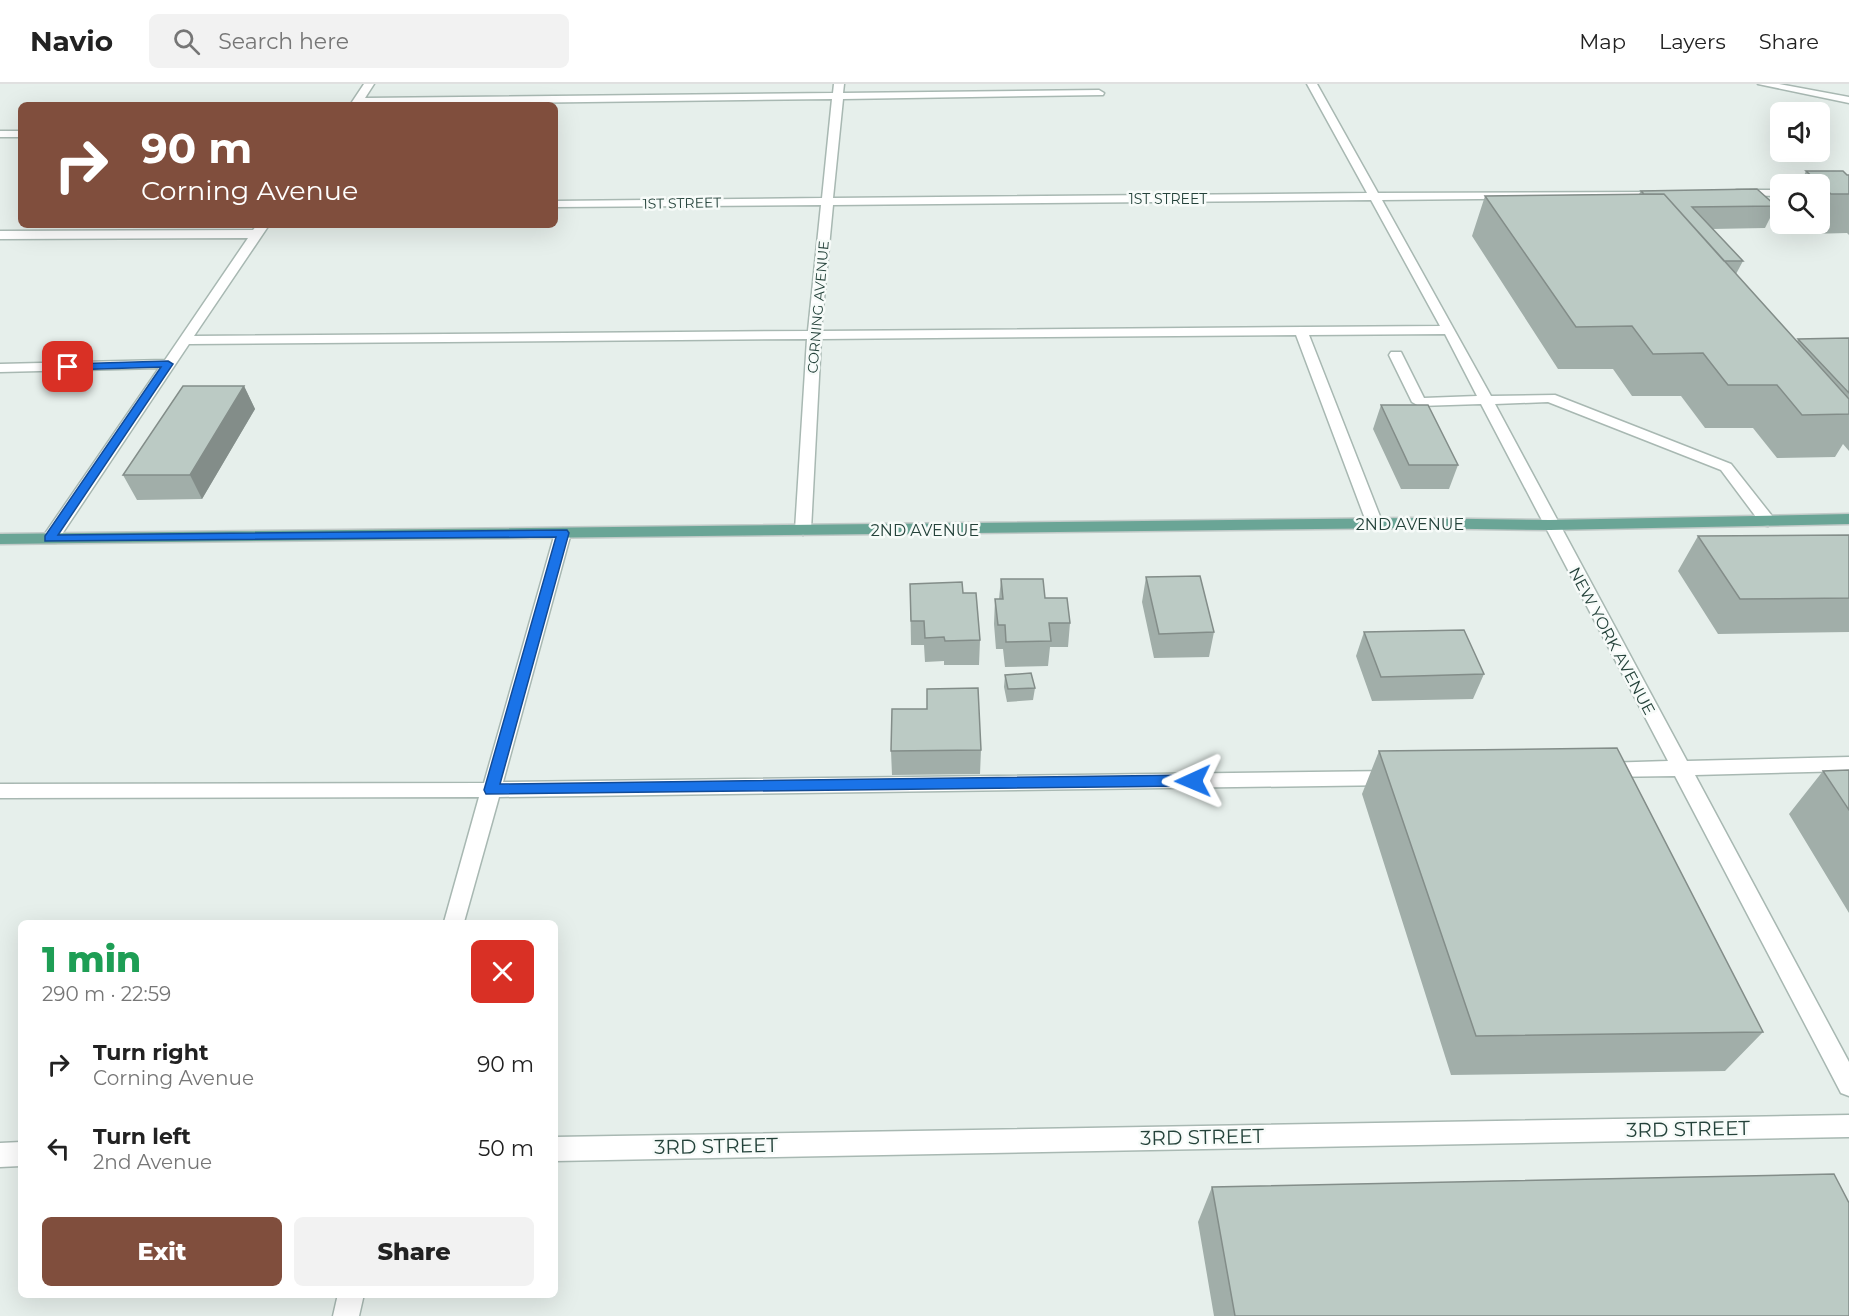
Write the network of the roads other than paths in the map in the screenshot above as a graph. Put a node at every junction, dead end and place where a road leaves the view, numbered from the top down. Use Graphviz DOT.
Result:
graph roads {
  1 [pos="369,84"];
  2 [pos="1312,84"];
  3 [pos="1763,84"];
  4 [pos="839,91"];
  5 [pos="1099,93"];
  6 [pos="357,102"];
  7 [pos="396,102"];
  8 [pos="1846,102"];
  9 [pos="0,134"];
  10 [pos="18,134"];
  11 [pos="1724,193"];
  12 [pos="1770,193"];
  13 [pos="1678,194"];
  14 [pos="1587,195"];
  15 [pos="1375,197"];
  16 [pos="828,202"];
  17 [pos="558,204"];
  18 [pos="1600,212"];
  19 [pos="260,230"];
  20 [pos="0,235"];
  21 [pos="1449,330"];
  22 [pos="1301,332"];
  23 [pos="814,337"];
  24 [pos="184,340"];
  25 [pos="1396,355"];
  26 [pos="168,364"];
  27 [pos="0,368"];
  28 [pos="1484,400"];
  29 [pos="1419,402"];
  30 [pos="1428,421"];
  31 [pos="1849,519"];
  32 [pos="1768,521"];
  33 [pos="1375,524"];
  34 [pos="1550,525"];
  35 [pos="803,530"];
  36 [pos="563,533"];
  37 [pos="0,539"];
  38 [pos="50,539"];
  39 [pos="1849,764"];
  40 [pos="1679,767"];
  41 [pos="1586,770"];
  42 [pos="1410,777"];
  43 [pos="491,790"];
  44 [pos="0,791"];
  45 [pos="455,920"];
  46 [pos="1849,1085"];
  47 [pos="1849,1126"];
  48 [pos="558,1149"];
  49 [pos="18,1154"];
  50 [pos="0,1155"];
  51 [pos="350,1298"];
  52 [pos="346,1316"];
  1 -- 6 [label="street"];
  2 -- 15 [label="street, NEW YORK AVENUE"];
  3 -- 8 [label="street"];
  4 -- 5 [label="street"];
  4 -- 7 [label="street"];
  4 -- 16 [label="street, CORNING AVENUE"];
  9 -- 10 [label="street"];
  11 -- 12 [label="street"];
  13 -- 14 [label="street, 1ST STREET"];
  14 -- 15 [label="street, 1ST STREET"];
  14 -- 18 [label="street"];
  15 -- 16 [label="street, 1ST STREET"];
  15 -- 21 [label="street, NEW YORK AVENUE"];
  16 -- 17 [label="street, 1ST STREET"];
  16 -- 23 [label="street, CORNING AVENUE"];
  19 -- 20 [label="street"];
  19 -- 24 [label="street"];
  21 -- 22 [label="street"];
  21 -- 28 [label="street, NEW YORK AVENUE"];
  22 -- 23 [label="street"];
  22 -- 33 [label="street"];
  23 -- 24 [label="street"];
  23 -- 35 [label="street, CORNING AVENUE"];
  24 -- 26 [label="street"];
  25 -- 29 [label="street"];
  26 -- 27 [label="street"];
  26 -- 38 [label="street"];
  28 -- 29 [label="street"];
  28 -- 32 [label="street"];
  28 -- 34 [label="street, NEW YORK AVENUE"];
  29 -- 30 [label="street"];
  31 -- 32 [label="main road, 2ND AVENUE"];
  32 -- 34 [label="main road, 2ND AVENUE"];
  33 -- 34 [label="main road, 2ND AVENUE"];
  33 -- 35 [label="main road, 2ND AVENUE"];
  34 -- 40 [label="street, NEW YORK AVENUE"];
  35 -- 36 [label="main road, 2ND AVENUE"];
  36 -- 38 [label="main road, 2ND AVENUE"];
  36 -- 43 [label="street"];
  37 -- 38 [label="main road, 2ND AVENUE"];
  39 -- 40 [label="street"];
  40 -- 41 [label="street"];
  40 -- 46 [label="street, NEW YORK AVENUE"];
  42 -- 43 [label="street"];
  43 -- 44 [label="street"];
  43 -- 45 [label="street"];
  47 -- 48 [label="street, 3RD STREET"];
  49 -- 50 [label="street"];
  51 -- 52 [label="street"];
}
